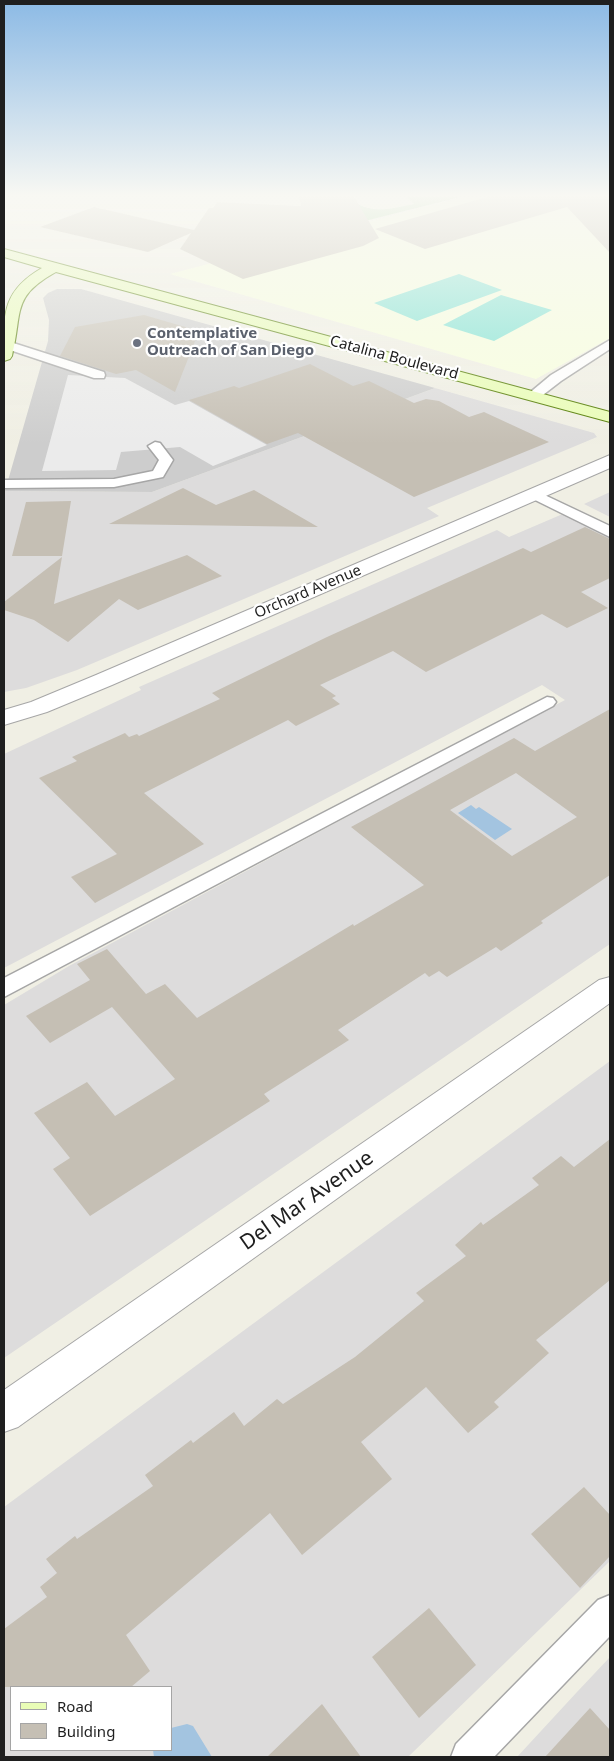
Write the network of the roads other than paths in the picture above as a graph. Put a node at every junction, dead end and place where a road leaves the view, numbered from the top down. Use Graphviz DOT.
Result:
graph roads {
  1 [pos="28,279"];
  2 [pos="100,279"];
  3 [pos="610,344"];
  4 [pos="5,350"];
  5 [pos="99,375"];
  6 [pos="534,395"];
  7 [pos="610,417"];
  8 [pos="155,446"];
  9 [pos="610,460"];
  10 [pos="4,484"];
  11 [pos="534,494"];
  12 [pos="610,532"];
  13 [pos="547,702"];
  14 [pos="4,718"];
  15 [pos="4,988"];
  16 [pos="610,988"];
  17 [pos="4,1413"];
  18 [pos="610,1612"];
  19 [pos="469,1757"];
  1 -- 4 [label="main road"];
  2 -- 6 [label="main road, Catalina Boulevard"];
  3 -- 6 [label="lane"];
  4 -- 5 [label="lane"];
  6 -- 7 [label="main road, Catalina Boulevard"];
  8 -- 10 [label="lane"];
  9 -- 11 [label="street, Orchard Avenue"];
  11 -- 12 [label="lane"];
  11 -- 14 [label="street, Orchard Avenue"];
  13 -- 15 [label="lane"];
  16 -- 17 [label="street, Del Mar Avenue"];
  18 -- 19 [label="lane"];
}
